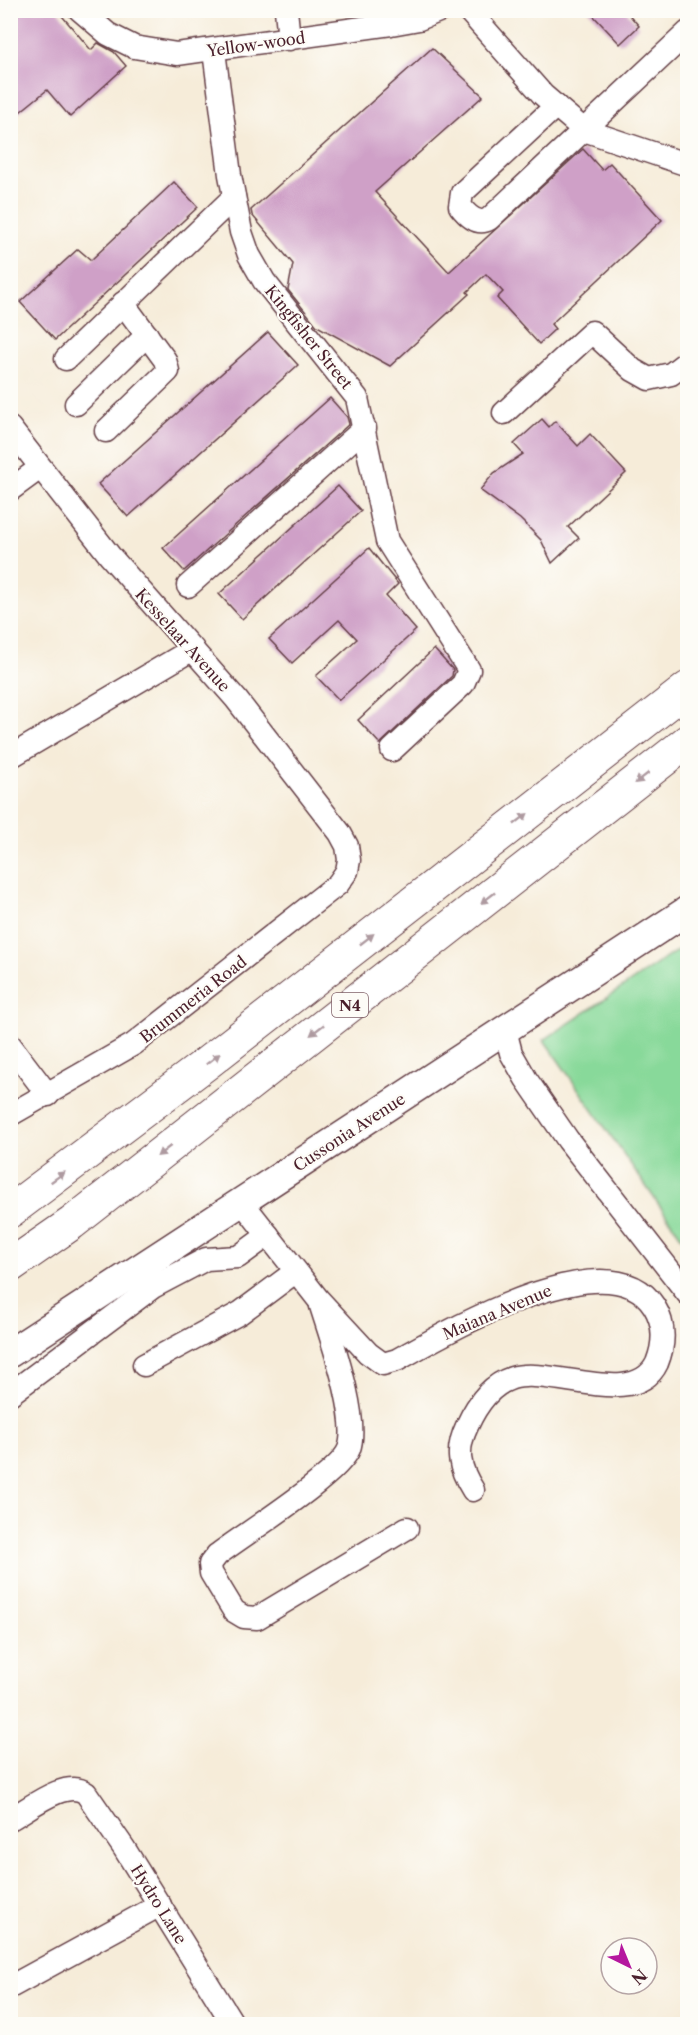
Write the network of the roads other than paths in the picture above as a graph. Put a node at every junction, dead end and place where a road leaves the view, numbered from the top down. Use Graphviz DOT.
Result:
graph roads {
  1 [pos="80,10"];
  2 [pos="286,10"];
  3 [pos="441,10"];
  4 [pos="468,10"];
  5 [pos="687,32"];
  6 [pos="288,39"];
  7 [pos="214,51"];
  8 [pos="556,106"];
  9 [pos="584,130"];
  10 [pos="687,165"];
  11 [pos="234,197"];
  12 [pos="123,303"];
  13 [pos="147,335"];
  14 [pos="66,359"];
  15 [pos="687,361"];
  16 [pos="76,404"];
  17 [pos="504,412"];
  18 [pos="365,428"];
  19 [pos="10,429"];
  20 [pos="106,431"];
  21 [pos="40,468"];
  22 [pos="10,490"];
  23 [pos="188,586"];
  24 [pos="193,649"];
  25 [pos="687,688"];
  26 [pos="687,741"];
  27 [pos="392,750"];
  28 [pos="10,757"];
  29 [pos="349,855"];
  30 [pos="687,910"];
  31 [pos="505,1030"];
  32 [pos="10,1045"];
  33 [pos="48,1095"];
  34 [pos="10,1115"];
  35 [pos="242,1202"];
  36 [pos="10,1211"];
  37 [pos="268,1235"];
  38 [pos="10,1266"];
  39 [pos="295,1272"];
  40 [pos="687,1294"];
  41 [pos="318,1299"];
  42 [pos="10,1353"];
  43 [pos="144,1365"];
  44 [pos="10,1394"];
  45 [pos="473,1490"];
  46 [pos="407,1528"];
  47 [pos="10,1819"];
  48 [pos="160,1905"];
  49 [pos="10,1987"];
  50 [pos="233,2025"];
  1 -- 7 [label="street, Yellow-wood"];
  2 -- 6 [label="street"];
  3 -- 6 [label="street, Yellow-wood"];
  4 -- 8 [label="street"];
  5 -- 9 [label="street"];
  6 -- 7 [label="street, Yellow-wood"];
  7 -- 11 [label="street, Kingfisher Street"];
  8 -- 9 [label="street"];
  8 -- 9 [label="street"];
  9 -- 10 [label="street"];
  11 -- 12 [label="street"];
  11 -- 18 [label="street, Kingfisher Street"];
  12 -- 13 [label="street"];
  12 -- 14 [label="street"];
  13 -- 16 [label="street"];
  13 -- 20 [label="street"];
  15 -- 17 [label="street"];
  18 -- 23 [label="street"];
  18 -- 27 [label="street, Kingfisher Street"];
  19 -- 21 [label="street, Kesselaar Avenue"];
  21 -- 22 [label="street"];
  21 -- 24 [label="street, Kesselaar Avenue"];
  24 -- 28 [label="street"];
  24 -- 29 [label="street, Kesselaar Avenue"];
  36 -- 25 [label="highway, N4, one-way"];
  26 -- 38 [label="highway, N4, one-way"];
  29 -- 33 [label="street, Brummeria Road"];
  30 -- 31 [label="main road, Cussonia Avenue"];
  31 -- 35 [label="main road, Cussonia Avenue"];
  31 -- 40 [label="street"];
  32 -- 33 [label="street"];
  33 -- 34 [label="street, Brummeria Road"];
  35 -- 37 [label="street, Maiana Avenue"];
  35 -- 42 [label="main road, Cussonia Avenue"];
  37 -- 39 [label="street, Maiana Avenue"];
  37 -- 44 [label="street"];
  39 -- 41 [label="street, Maiana Avenue"];
  39 -- 43 [label="street"];
  41 -- 45 [label="street, Maiana Avenue"];
  41 -- 46 [label="street"];
  47 -- 48 [label="street, Hydro Lane"];
  48 -- 49 [label="street"];
  48 -- 50 [label="street, Hydro Lane"];
}
